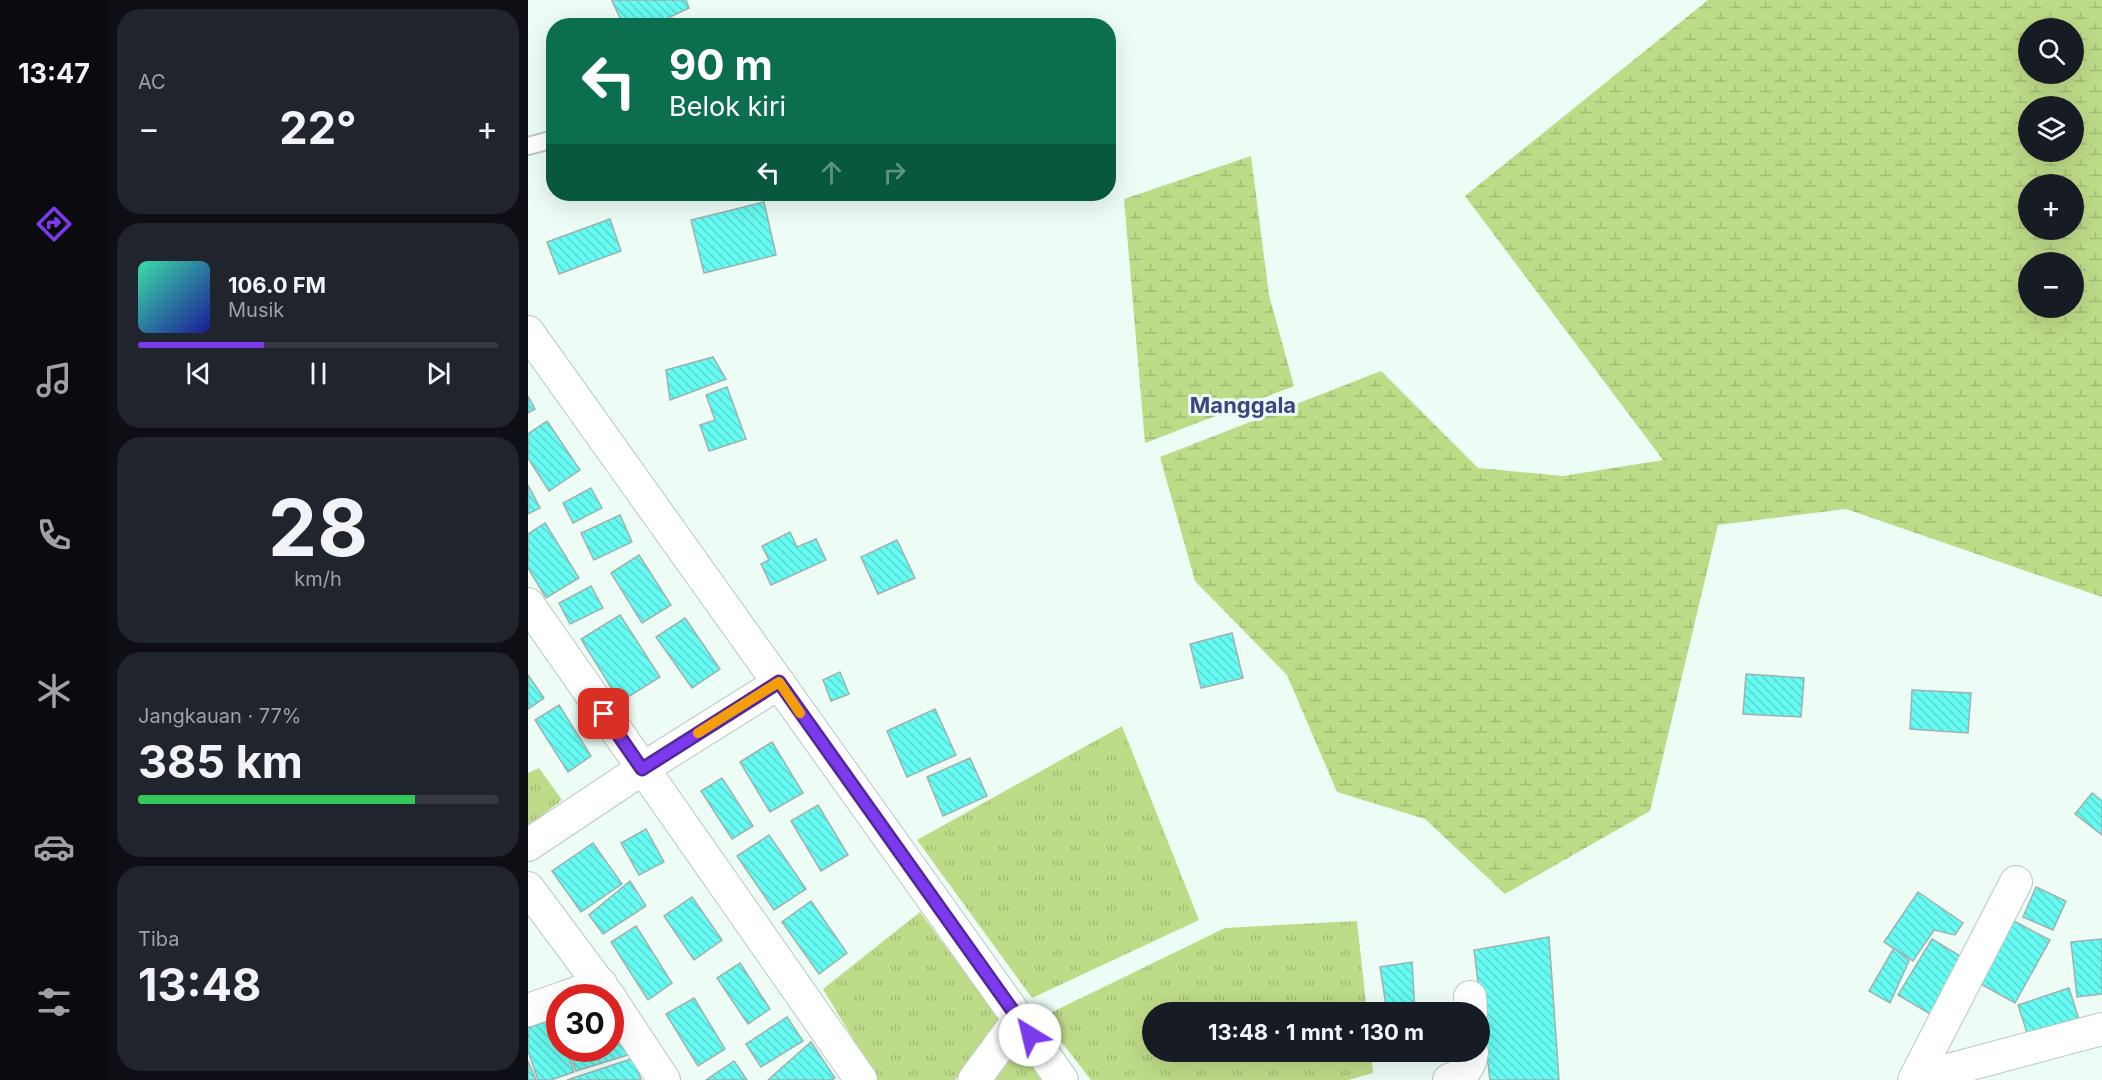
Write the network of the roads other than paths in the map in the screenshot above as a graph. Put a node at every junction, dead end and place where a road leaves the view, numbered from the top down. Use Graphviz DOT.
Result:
graph roads {
  1 [pos="546,141"];
  2 [pos="528,146"];
  3 [pos="528,332"];
  4 [pos="528,604"];
  5 [pos="779,682"];
  6 [pos="642,769"];
  7 [pos="528,845"];
  8 [pos="2016,882"];
  9 [pos="528,888"];
  10 [pos="600,984"];
  11 [pos="546,1003"];
  12 [pos="528,1010"];
  13 [pos="624,1019"];
  14 [pos="1019,1019"];
  15 [pos="2102,1029"];
  16 [pos="1471,1062"];
  17 [pos="1915,1079"];
  18 [pos="664,1080"];
  19 [pos="861,1080"];
  20 [pos="974,1080"];
  21 [pos="1062,1080"];
  22 [pos="1449,1080"];
  1 -- 2 [label="lane"];
  3 -- 5 [label="street"];
  4 -- 6 [label="street"];
  5 -- 6 [label="street"];
  5 -- 14 [label="street"];
  6 -- 7 [label="street"];
  6 -- 19 [label="street"];
  8 -- 17 [label="street"];
  9 -- 10 [label="street"];
  11 -- 12 [label="street"];
  13 -- 18 [label="street"];
  14 -- 20 [label="street"];
  14 -- 21 [label="street"];
  15 -- 17 [label="street"];
  16 -- 22 [label="street"];
}
